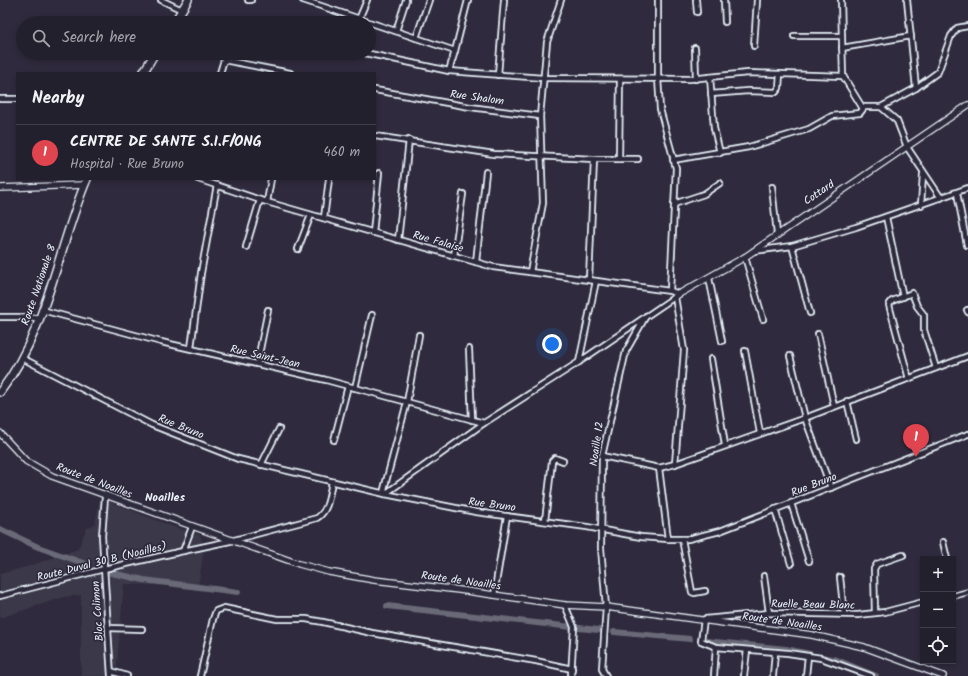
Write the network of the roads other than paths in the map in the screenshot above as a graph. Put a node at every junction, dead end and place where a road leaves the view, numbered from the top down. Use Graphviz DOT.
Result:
graph roads {
  1 [pos="161,0"];
  2 [pos="188,0"];
  3 [pos="248,0"];
  4 [pos="251,0"];
  5 [pos="303,0"];
  6 [pos="367,0"];
  7 [pos="406,0"];
  8 [pos="429,0"];
  9 [pos="468,0"];
  10 [pos="504,0"];
  11 [pos="561,0"];
  12 [pos="658,0"];
  13 [pos="696,0"];
  14 [pos="724,0"];
  15 [pos="757,0"];
  16 [pos="841,0"];
  17 [pos="907,0"];
  18 [pos="182,10"];
  19 [pos="697,12"];
  20 [pos="178,16"];
  21 [pos="349,16"];
  22 [pos="359,16"];
  23 [pos="725,22"];
  24 [pos="376,25"];
  25 [pos="968,26"];
  26 [pos="396,31"];
  27 [pos="794,36"];
  28 [pos="842,36"];
  29 [pos="911,36"];
  30 [pos="416,38"];
  31 [pos="754,46"];
  32 [pos="694,48"];
  33 [pos="842,48"];
  34 [pos="455,51"];
  35 [pos="376,55"];
  36 [pos="151,60"];
  37 [pos="224,60"];
  38 [pos="448,71"];
  39 [pos="144,72"];
  40 [pos="220,72"];
  41 [pos="285,72"];
  42 [pos="780,74"];
  43 [pos="498,75"];
  44 [pos="843,76"];
  45 [pos="710,77"];
  46 [pos="542,78"];
  47 [pos="658,78"];
  48 [pos="696,78"];
  49 [pos="620,79"];
  50 [pos="916,88"];
  51 [pos="376,90"];
  52 [pos="711,94"];
  53 [pos="0,99"];
  54 [pos="16,99"];
  55 [pos="968,105"];
  56 [pos="862,107"];
  57 [pos="880,107"];
  58 [pos="540,116"];
  59 [pos="376,136"];
  60 [pos="409,140"];
  61 [pos="907,147"];
  62 [pos="720,153"];
  63 [pos="542,156"];
  64 [pos="594,159"];
  65 [pos="619,159"];
  66 [pos="638,159"];
  67 [pos="673,160"];
  68 [pos="486,172"];
  69 [pos="379,173"];
  70 [pos="923,174"];
  71 [pos="201,180"];
  72 [pos="271,180"];
  73 [pos="329,180"];
  74 [pos="86,182"];
  75 [pos="720,183"];
  76 [pos="217,185"];
  77 [pos="772,186"];
  78 [pos="0,188"];
  79 [pos="968,188"];
  80 [pos="957,193"];
  81 [pos="463,194"];
  82 [pos="941,198"];
  83 [pos="260,200"];
  84 [pos="267,202"];
  85 [pos="674,204"];
  86 [pos="921,205"];
  87 [pos="311,215"];
  88 [pos="886,217"];
  89 [pos="324,218"];
  90 [pos="373,232"];
  91 [pos="777,234"];
  92 [pos="398,240"];
  93 [pos="967,245"];
  94 [pos="792,246"];
  95 [pos="246,247"];
  96 [pos="298,249"];
  97 [pos="754,251"];
  98 [pos="454,256"];
  99 [pos="745,257"];
  100 [pos="476,262"];
  101 [pos="530,272"];
  102 [pos="710,278"];
  103 [pos="589,280"];
  104 [pos="596,281"];
  105 [pos="670,290"];
  106 [pos="677,296"];
  107 [pos="902,298"];
  108 [pos="42,310"];
  109 [pos="268,310"];
  110 [pos="810,313"];
  111 [pos="372,315"];
  112 [pos="646,316"];
  113 [pos="0,317"];
  114 [pos="39,319"];
  115 [pos="763,319"];
  116 [pos="818,334"];
  117 [pos="419,335"];
  118 [pos="722,341"];
  119 [pos="191,348"];
  120 [pos="469,349"];
  121 [pos="745,351"];
  122 [pos="790,356"];
  123 [pos="968,356"];
  124 [pos="22,358"];
  125 [pos="711,359"];
  126 [pos="579,362"];
  127 [pos="257,364"];
  128 [pos="936,368"];
  129 [pos="909,379"];
  130 [pos="348,386"];
  131 [pos="355,388"];
  132 [pos="0,392"];
  133 [pos="847,401"];
  134 [pos="407,402"];
  135 [pos="834,406"];
  136 [pos="805,418"];
  137 [pos="472,420"];
  138 [pos="484,423"];
  139 [pos="279,429"];
  140 [pos="0,433"];
  141 [pos="760,433"];
  142 [pos="968,434"];
  143 [pos="856,439"];
  144 [pos="334,440"];
  145 [pos="725,445"];
  146 [pos="602,456"];
  147 [pos="564,461"];
  148 [pos="262,464"];
  149 [pos="675,464"];
  150 [pos="659,468"];
  151 [pos="332,482"];
  152 [pos="831,488"];
  153 [pos="384,494"];
  154 [pos="105,497"];
  155 [pos="791,503"];
  156 [pos="775,509"];
  157 [pos="507,516"];
  158 [pos="545,521"];
  159 [pos="192,527"];
  160 [pos="601,529"];
  161 [pos="668,539"];
  162 [pos="682,539"];
  163 [pos="230,541"];
  164 [pos="943,542"];
  165 [pos="183,552"];
  166 [pos="903,555"];
  167 [pos="946,556"];
  168 [pos="809,561"];
  169 [pos="791,564"];
  170 [pos="104,569"];
  171 [pos="764,576"];
  172 [pos="840,577"];
  173 [pos="706,591"];
  174 [pos="968,592"];
  175 [pos="956,594"];
  176 [pos="494,595"];
  177 [pos="0,596"];
  178 [pos="920,603"];
  179 [pos="565,605"];
  180 [pos="606,607"];
  181 [pos="769,613"];
  182 [pos="875,613"];
  183 [pos="844,614"];
  184 [pos="702,619"];
  185 [pos="108,628"];
  186 [pos="142,629"];
  187 [pos="716,648"];
  188 [pos="747,650"];
  189 [pos="775,652"];
  190 [pos="808,656"];
  191 [pos="572,669"];
  192 [pos="111,674"];
  193 [pos="937,675"];
  194 [pos="127,676"];
  195 [pos="200,676"];
  196 [pos="571,676"];
  197 [pos="606,676"];
  198 [pos="714,676"];
  199 [pos="744,676"];
  200 [pos="773,676"];
  201 [pos="806,676"];
  202 [pos="871,676"];
  203 [pos="943,676"];
  1 -- 18 [label="street"];
  2 -- 18 [label="main road"];
  3 -- 4 [label="street"];
  5 -- 21 [label="street"];
  6 -- 22 [label="street"];
  7 -- 26 [label="street"];
  8 -- 30 [label="street"];
  9 -- 34 [label="street"];
  10 -- 43 [label="street"];
  11 -- 46 [label="street"];
  12 -- 47 [label="street"];
  13 -- 19 [label="street"];
  14 -- 23 [label="street"];
  15 -- 31 [label="street"];
  16 -- 28 [label="street"];
  17 -- 29 [label="street"];
  18 -- 20 [label="main road"];
  24 -- 26 [label="street"];
  25 -- 50 [label="street"];
  26 -- 30 [label="street"];
  27 -- 28 [label="street"];
  28 -- 33 [label="street"];
  29 -- 33 [label="street"];
  29 -- 50 [label="street"];
  30 -- 34 [label="street"];
  32 -- 48 [label="street"];
  33 -- 44 [label="street"];
  34 -- 38 [label="street"];
  35 -- 38 [label="street"];
  36 -- 39 [label="main road"];
  37 -- 40 [label="street"];
  37 -- 41 [label="street"];
  38 -- 43 [label="street"];
  42 -- 44 [label="street"];
  42 -- 45 [label="street"];
  42 -- 52 [label="street"];
  43 -- 46 [label="street"];
  44 -- 56 [label="street"];
  45 -- 48 [label="street"];
  45 -- 52 [label="street"];
  46 -- 49 [label="street"];
  46 -- 58 [label="street"];
  47 -- 48 [label="street"];
  47 -- 49 [label="street"];
  47 -- 67 [label="street"];
  49 -- 65 [label="street"];
  50 -- 57 [label="street"];
  51 -- 58 [label="street, Rue Shalom"];
  52 -- 62 [label="street"];
  53 -- 54 [label="street"];
  55 -- 61 [label="street, Cottard"];
  56 -- 57 [label="street"];
  56 -- 62 [label="street"];
  57 -- 61 [label="street"];
  58 -- 63 [label="street"];
  59 -- 60 [label="street"];
  60 -- 63 [label="street"];
  60 -- 92 [label="street"];
  61 -- 70 [label="street"];
  61 -- 91 [label="street, Cottard"];
  62 -- 67 [label="street"];
  63 -- 64 [label="street"];
  63 -- 101 [label="street"];
  64 -- 65 [label="street"];
  64 -- 103 [label="street"];
  65 -- 66 [label="street"];
  67 -- 85 [label="street"];
  68 -- 100 [label="street"];
  69 -- 90 [label="street"];
  70 -- 82 [label="street"];
  70 -- 86 [label="street"];
  71 -- 76 [label="street, Rue Falaise"];
  72 -- 84 [label="street"];
  73 -- 89 [label="street"];
  74 -- 78 [label="street"];
  74 -- 108 [label="main road, Route Nationale 8"];
  75 -- 85 [label="street"];
  76 -- 83 [label="street, Rue Falaise"];
  76 -- 119 [label="street"];
  77 -- 91 [label="street"];
  79 -- 80 [label="street"];
  80 -- 82 [label="street"];
  80 -- 93 [label="street"];
  81 -- 98 [label="street"];
  82 -- 86 [label="street"];
  83 -- 84 [label="street, Rue Falaise"];
  83 -- 95 [label="street"];
  84 -- 87 [label="street, Rue Falaise"];
  85 -- 105 [label="street"];
  86 -- 88 [label="street"];
  87 -- 89 [label="street, Rue Falaise"];
  87 -- 96 [label="street"];
  88 -- 94 [label="street"];
  88 -- 107 [label="street"];
  89 -- 90 [label="street, Rue Falaise"];
  90 -- 92 [label="street, Rue Falaise"];
  91 -- 97 [label="street, Cottard"];
  92 -- 98 [label="street, Rue Falaise"];
  94 -- 97 [label="street"];
  94 -- 110 [label="street"];
  97 -- 99 [label="street, Cottard"];
  98 -- 100 [label="street, Rue Falaise"];
  99 -- 102 [label="street, Cottard"];
  99 -- 115 [label="street"];
  100 -- 101 [label="street, Rue Falaise"];
  101 -- 103 [label="street, Rue Falaise"];
  102 -- 106 [label="street, Cottard"];
  102 -- 118 [label="street"];
  103 -- 104 [label="street, Rue Falaise"];
  104 -- 105 [label="street, Rue Falaise"];
  104 -- 126 [label="street"];
  105 -- 106 [label="street, Rue Falaise"];
  106 -- 112 [label="street"];
  106 -- 149 [label="street"];
  107 -- 128 [label="street"];
  107 -- 129 [label="street"];
  108 -- 114 [label="main road, Route Nationale 8"];
  108 -- 119 [label="street, Rue Saint-Jean"];
  109 -- 127 [label="street"];
  111 -- 131 [label="street"];
  112 -- 126 [label="street"];
  112 -- 146 [label="street, Noaille 12"];
  113 -- 114 [label="street"];
  114 -- 124 [label="main road, Route Nationale 8"];
  116 -- 135 [label="street"];
  117 -- 134 [label="street"];
  119 -- 127 [label="street, Rue Saint-Jean"];
  120 -- 137 [label="street"];
  121 -- 141 [label="street"];
  122 -- 136 [label="street"];
  123 -- 128 [label="street"];
  124 -- 132 [label="main road, Route Nationale 8"];
  124 -- 148 [label="street, Rue Bruno"];
  125 -- 145 [label="street"];
  126 -- 138 [label="street"];
  127 -- 130 [label="street, Rue Saint-Jean"];
  128 -- 129 [label="street"];
  129 -- 133 [label="street"];
  130 -- 131 [label="street, Rue Saint-Jean"];
  130 -- 144 [label="street"];
  131 -- 134 [label="street, Rue Saint-Jean"];
  133 -- 135 [label="street"];
  133 -- 143 [label="street"];
  134 -- 137 [label="street, Rue Saint-Jean"];
  134 -- 153 [label="street"];
  135 -- 136 [label="street"];
  136 -- 141 [label="street"];
  136 -- 152 [label="street"];
  137 -- 138 [label="street, Rue Saint-Jean"];
  138 -- 153 [label="street"];
  139 -- 148 [label="street"];
  140 -- 154 [label="street, Route de Noailles"];
  141 -- 145 [label="street"];
  142 -- 152 [label="street, Rue Bruno"];
  145 -- 149 [label="street"];
  146 -- 150 [label="street"];
  146 -- 160 [label="street, Noaille 12"];
  147 -- 158 [label="street"];
  148 -- 151 [label="street, Rue Bruno"];
  149 -- 150 [label="street"];
  150 -- 161 [label="street"];
  151 -- 153 [label="street, Rue Bruno"];
  151 -- 163 [label="street"];
  152 -- 155 [label="street, Rue Bruno"];
  153 -- 157 [label="street, Rue Bruno"];
  154 -- 159 [label="street, Route de Noailles"];
  154 -- 170 [label="street, Bloc Colimon"];
  155 -- 156 [label="street, Rue Bruno"];
  155 -- 168 [label="street"];
  156 -- 162 [label="street, Rue Bruno"];
  156 -- 169 [label="street"];
  157 -- 158 [label="street, Rue Bruno"];
  157 -- 176 [label="street"];
  158 -- 160 [label="street, Rue Bruno"];
  159 -- 163 [label="street, Route de Noailles"];
  159 -- 165 [label="street, Route Duval 30 B (Noailles)"];
  160 -- 161 [label="street, Rue Bruno"];
  160 -- 180 [label="street, Noaille 12"];
  161 -- 162 [label="street, Rue Bruno"];
  162 -- 173 [label="street"];
  163 -- 165 [label="street"];
  163 -- 176 [label="street, Route de Noailles"];
  164 -- 167 [label="street"];
  165 -- 170 [label="street, Route Duval 30 B (Noailles)"];
  166 -- 182 [label="street"];
  170 -- 177 [label="street, Route Duval 30 B (Noailles)"];
  170 -- 185 [label="street, Bloc Colimon"];
  171 -- 181 [label="street"];
  172 -- 183 [label="street"];
  174 -- 175 [label="street"];
  176 -- 179 [label="street, Route de Noailles"];
  178 -- 182 [label="street, Ruelle Beau Blanc"];
  179 -- 180 [label="street, Route de Noailles"];
  179 -- 191 [label="street"];
  180 -- 184 [label="street, Route de Noailles"];
  180 -- 197 [label="street, Noaille 12"];
  181 -- 183 [label="street, Ruelle Beau Blanc"];
  181 -- 184 [label="street, Ruelle Beau Blanc"];
  182 -- 183 [label="street, Ruelle Beau Blanc"];
  184 -- 187 [label="street"];
  184 -- 193 [label="street, Route de Noailles"];
  185 -- 186 [label="street"];
  185 -- 192 [label="street, Bloc Colimon"];
  187 -- 188 [label="street"];
  187 -- 198 [label="street"];
  188 -- 189 [label="street"];
  188 -- 199 [label="street"];
  189 -- 190 [label="street"];
  189 -- 200 [label="street"];
  190 -- 201 [label="street"];
  190 -- 202 [label="street"];
  191 -- 195 [label="street"];
  191 -- 196 [label="street"];
  192 -- 194 [label="street"];
  193 -- 203 [label="street, Route de Noailles"];
}
